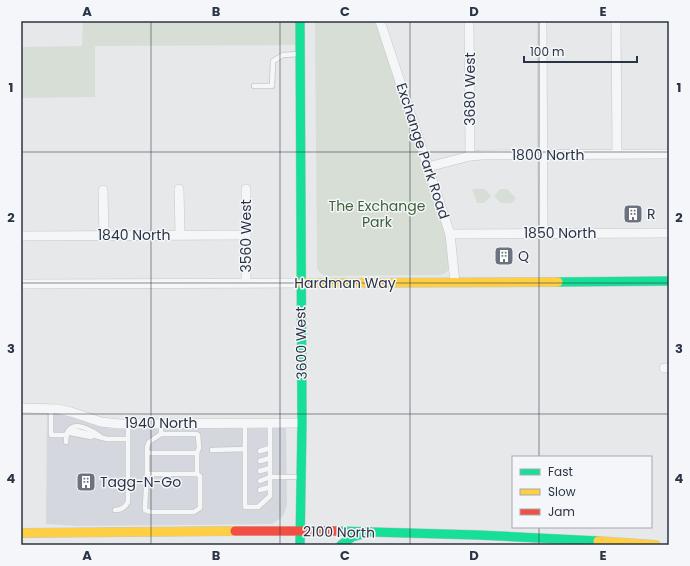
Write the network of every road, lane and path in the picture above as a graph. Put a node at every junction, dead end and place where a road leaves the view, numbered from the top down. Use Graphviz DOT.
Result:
graph roads {
  1 [pos="300,21"];
  2 [pos="380,21"];
  3 [pos="469,21"];
  4 [pos="542,21"];
  5 [pos="616,21"];
  6 [pos="300,54"];
  7 [pos="254,86"];
  8 [pos="617,154"];
  9 [pos="669,154"];
  10 [pos="542,155"];
  11 [pos="470,156"];
  12 [pos="428,167"];
  13 [pos="179,189"];
  14 [pos="246,189"];
  15 [pos="103,190"];
  16 [pos="669,233"];
  17 [pos="450,234"];
  18 [pos="543,234"];
  19 [pos="180,235"];
  20 [pos="246,235"];
  21 [pos="21,236"];
  22 [pos="104,236"];
  23 [pos="669,281"];
  24 [pos="246,283"];
  25 [pos="301,283"];
  26 [pos="455,283"];
  27 [pos="21,284"];
  28 [pos="21,408"];
  29 [pos="51,408"];
  30 [pos="128,423"];
  31 [pos="161,423"];
  32 [pos="245,423"];
  33 [pos="270,423"];
  34 [pos="302,423"];
  35 [pos="66,434"];
  36 [pos="161,434"];
  37 [pos="103,438"];
  38 [pos="128,439"];
  39 [pos="66,442"];
  40 [pos="270,448"];
  41 [pos="245,449"];
  42 [pos="212,450"];
  43 [pos="260,451"];
  44 [pos="147,453"];
  45 [pos="197,453"];
  46 [pos="251,454"];
  47 [pos="245,456"];
  48 [pos="270,458"];
  49 [pos="260,461"];
  50 [pos="251,463"];
  51 [pos="245,465"];
  52 [pos="270,468"];
  53 [pos="260,471"];
  54 [pos="147,474"];
  55 [pos="197,474"];
  56 [pos="251,474"];
  57 [pos="245,475"];
  58 [pos="301,477"];
  59 [pos="270,478"];
  60 [pos="260,480"];
  61 [pos="251,483"];
  62 [pos="245,485"];
  63 [pos="270,487"];
  64 [pos="260,490"];
  65 [pos="251,493"];
  66 [pos="245,495"];
  67 [pos="115,510"];
  68 [pos="300,531"];
  69 [pos="244,532"];
  70 [pos="21,533"];
  71 [pos="366,533"];
  72 [pos="265,541"];
  73 [pos="300,545"];
  74 [pos="341,545"];
  75 [pos="656,545"];
  1 -- 6 [label="main road, 3600 West"];
  2 -- 12 [label="street, Exchange Park Road"];
  3 -- 11 [label="street, 3680 West"];
  4 -- 10 [label="street"];
  5 -- 8 [label="street"];
  6 -- 7 [label="lane"];
  6 -- 25 [label="main road, 3600 West"];
  8 -- 9 [label="street, 1800 North"];
  8 -- 10 [label="street, 1800 North"];
  10 -- 11 [label="street, 1800 North"];
  10 -- 18 [label="street"];
  11 -- 12 [label="street, 1800 North"];
  12 -- 17 [label="street, Exchange Park Road"];
  13 -- 19 [label="street"];
  14 -- 20 [label="street, 3560 West"];
  15 -- 22 [label="street"];
  16 -- 18 [label="street, 1850 North"];
  17 -- 18 [label="street, 1850 North"];
  17 -- 26 [label="street, Exchange Park Road"];
  19 -- 20 [label="street, 1840 North"];
  19 -- 22 [label="street, 1840 North"];
  20 -- 24 [label="street, 3560 West"];
  21 -- 22 [label="street, 1840 North"];
  23 -- 26 [label="main road, Hardman Way"];
  24 -- 25 [label="street, Hardman Way"];
  24 -- 27 [label="street, Hardman Way"];
  25 -- 26 [label="main road, Hardman Way"];
  25 -- 34 [label="main road, 3600 West"];
  28 -- 29 [label="street, 1940 North"];
  29 -- 30 [label="street, 1940 North"];
  29 -- 35 [label="lane"];
  30 -- 31 [label="street, 1940 North"];
  30 -- 38 [label="lane"];
  31 -- 32 [label="street, 1940 North"];
  31 -- 36 [label="lane"];
  32 -- 33 [label="street, 1940 North"];
  32 -- 41 [label="lane"];
  33 -- 34 [label="street, 1940 North"];
  33 -- 40 [label="lane"];
  34 -- 58 [label="main road, 3600 West"];
  35 -- 37 [label="lane"];
  35 -- 37 [label="lane"];
  35 -- 39 [label="lane"];
  36 -- 44 [label="lane"];
  36 -- 45 [label="lane"];
  37 -- 38 [label="lane"];
  38 -- 67 [label="lane"];
  40 -- 43 [label="lane"];
  40 -- 48 [label="lane"];
  41 -- 42 [label="lane"];
  41 -- 47 [label="lane"];
  44 -- 45 [label="lane"];
  44 -- 54 [label="lane"];
  45 -- 55 [label="lane"];
  46 -- 47 [label="lane"];
  47 -- 51 [label="lane"];
  48 -- 49 [label="lane"];
  48 -- 52 [label="lane"];
  50 -- 51 [label="lane"];
  51 -- 57 [label="lane"];
  52 -- 53 [label="lane"];
  52 -- 59 [label="lane"];
  54 -- 55 [label="lane"];
  54 -- 55 [label="lane"];
  56 -- 57 [label="lane"];
  57 -- 62 [label="lane"];
  58 -- 59 [label="lane"];
  58 -- 68 [label="main road, 3600 West"];
  59 -- 60 [label="lane"];
  59 -- 63 [label="lane"];
  61 -- 62 [label="lane"];
  62 -- 66 [label="lane"];
  63 -- 64 [label="lane"];
  63 -- 66 [label="lane"];
  65 -- 66 [label="lane"];
  68 -- 69 [label="main road, 2100 North"];
  68 -- 71 [label="main road, 2100 North"];
  68 -- 73 [label="main road, 3600 West"];
  69 -- 70 [label="main road, 2100 North"];
  69 -- 72 [label="main road"];
  71 -- 74 [label="main road"];
  71 -- 75 [label="main road, 2100 North"];
}
